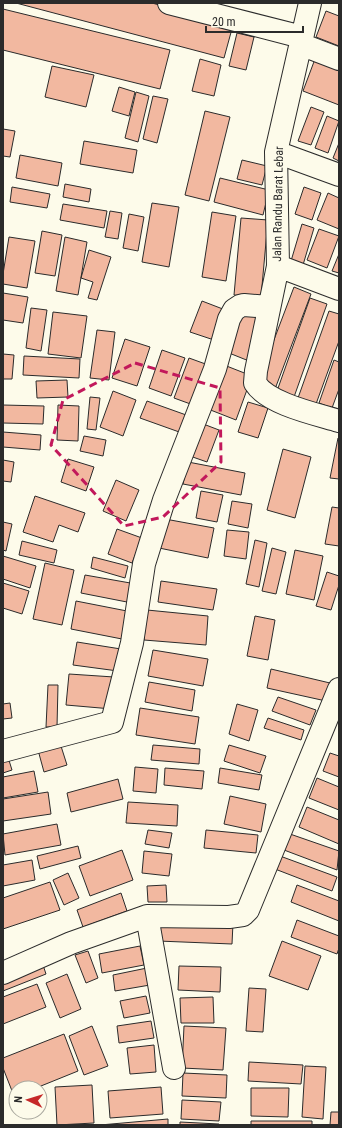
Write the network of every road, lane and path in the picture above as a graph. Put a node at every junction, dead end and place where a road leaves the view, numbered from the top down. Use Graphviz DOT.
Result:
graph roads {
  1 [pos="169,3"];
  2 [pos="310,3"];
  3 [pos="301,41"];
  4 [pos="339,59"];
  5 [pos="276,152"];
  6 [pos="339,175"];
  7 [pos="278,266"];
  8 [pos="339,289"];
  9 [pos="269,307"];
  10 [pos="339,421"];
  11 [pos="339,689"];
  12 [pos="3,751"];
  13 [pos="147,916"];
  14 [pos="3,973"];
  15 [pos="174,1068"];
  1 -- 3 [label="street"];
  2 -- 3 [label="street, Jalan Randu Barat Lebar"];
  3 -- 4 [label="street"];
  3 -- 5 [label="street, Jalan Randu Barat Lebar"];
  5 -- 6 [label="street"];
  5 -- 7 [label="street, Jalan Randu Barat Lebar"];
  7 -- 8 [label="street"];
  7 -- 9 [label="street, Jalan Randu Barat Lebar"];
  9 -- 10 [label="street, Jalan Randu Barat Lebar"];
  9 -- 12 [label="street"];
  11 -- 13 [label="street"];
  13 -- 14 [label="street"];
  13 -- 15 [label="street"];
}
